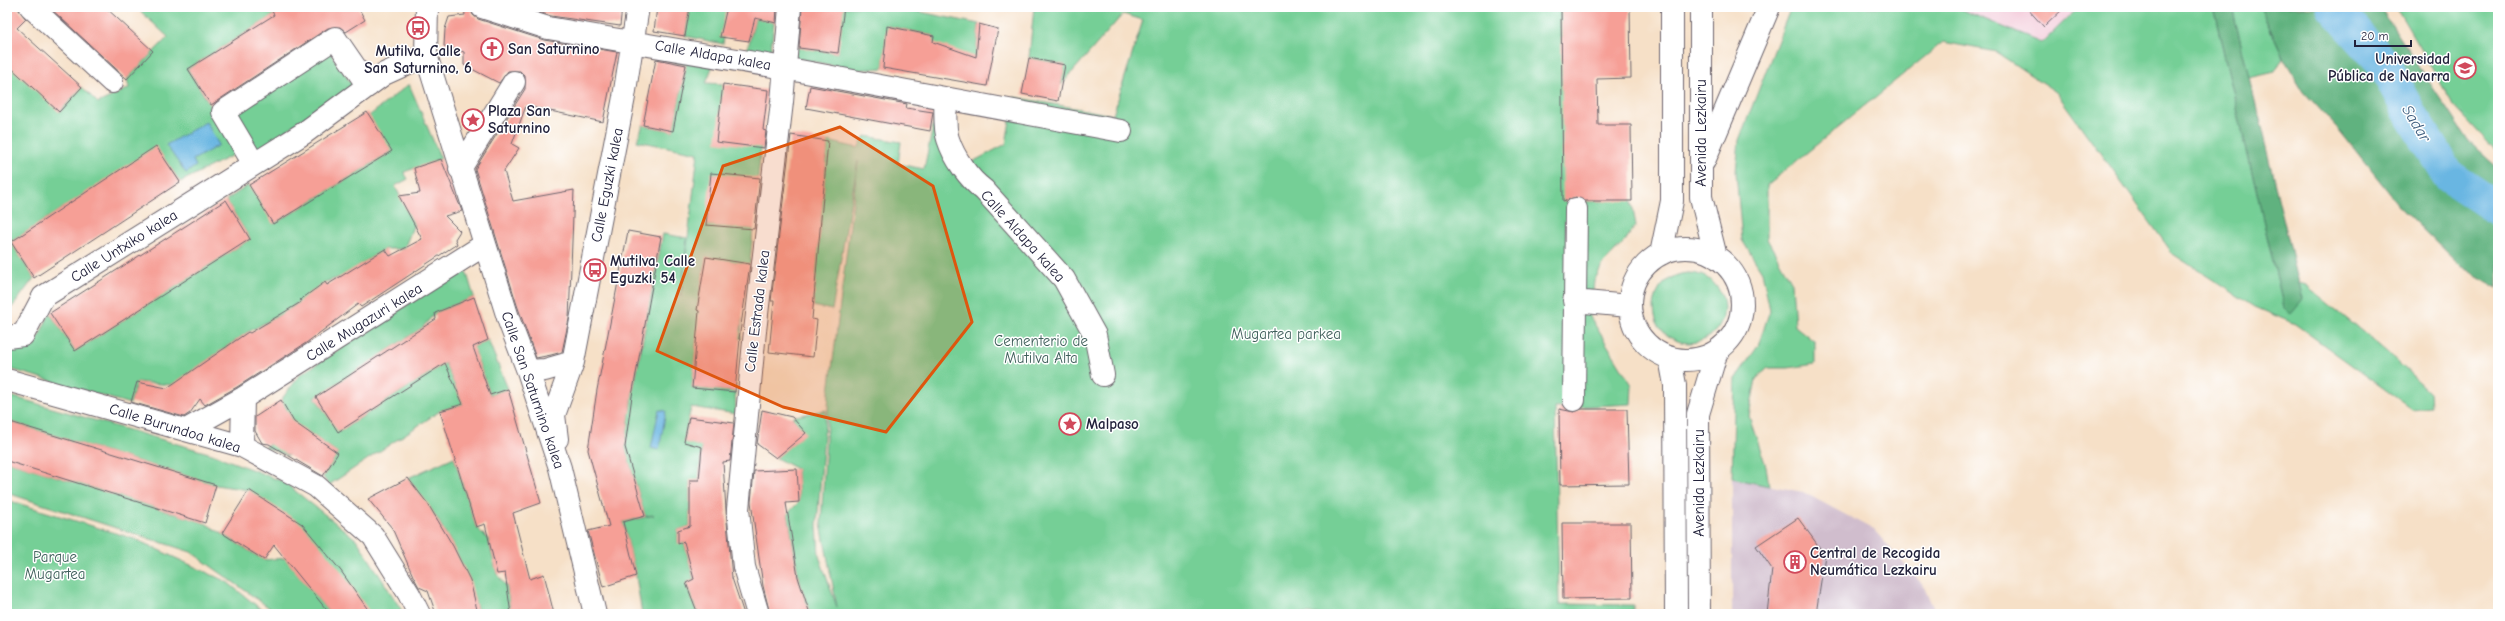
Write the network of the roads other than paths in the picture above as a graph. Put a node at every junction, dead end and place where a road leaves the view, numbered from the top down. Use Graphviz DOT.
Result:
graph roads {
  1 [pos="31,7"];
  2 [pos="427,7"];
  3 [pos="482,7"];
  4 [pos="638,7"];
  5 [pos="790,7"];
  6 [pos="1672,7"];
  7 [pos="1701,7"];
  8 [pos="1769,7"];
  9 [pos="632,42"];
  10 [pos="426,55"];
  11 [pos="784,68"];
  12 [pos="112,82"];
  13 [pos="514,82"];
  14 [pos="368,86"];
  15 [pos="945,98"];
  16 [pos="1121,131"];
  17 [pos="254,164"];
  18 [pos="1701,167"];
  19 [pos="460,169"];
  20 [pos="1576,209"];
  21 [pos="484,245"];
  22 [pos="1662,254"];
  23 [pos="1716,257"];
  24 [pos="1574,301"];
  25 [pos="1629,306"];
  26 [pos="7,337"];
  27 [pos="1716,354"];
  28 [pos="1670,358"];
  29 [pos="573,362"];
  30 [pos="528,371"];
  31 [pos="1103,375"];
  32 [pos="7,380"];
  33 [pos="243,398"];
  34 [pos="1574,400"];
  35 [pos="186,430"];
  36 [pos="242,446"];
  37 [pos="560,468"];
  38 [pos="419,614"];
  39 [pos="595,614"];
  40 [pos="758,614"];
  41 [pos="1676,614"];
  42 [pos="1699,614"];
  1 -- 12 [label="street"];
  2 -- 10 [label="street, Calle San Saturnino kalea"];
  3 -- 9 [label="street, Calle Aldapa kalea"];
  4 -- 9 [label="street, Calle Eguzki kalea"];
  5 -- 11 [label="street, Calle Estrada kalea"];
  6 -- 22 [label="street, Avenida Lezkairu"];
  7 -- 18 [label="street, Avenida Lezkairu"];
  8 -- 18 [label="street"];
  9 -- 11 [label="street, Calle Aldapa kalea"];
  9 -- 29 [label="street, Calle Eguzki kalea"];
  10 -- 14 [label="street, Calle Untxiko kalea"];
  10 -- 19 [label="street, Calle San Saturnino kalea"];
  11 -- 15 [label="street, Calle Aldapa kalea"];
  11 -- 40 [label="street, Calle Estrada kalea"];
  13 -- 19 [label="street"];
  14 -- 17 [label="street, Calle Untxiko kalea"];
  14 -- 17 [label="street"];
  15 -- 16 [label="street, Calle Aldapa kalea"];
  15 -- 31 [label="street, Calle Aldapa kalea"];
  17 -- 26 [label="street, Calle Untxiko kalea"];
  18 -- 23 [label="street, Avenida Lezkairu"];
  19 -- 21 [label="street, Calle San Saturnino kalea"];
  20 -- 24 [label="street"];
  21 -- 30 [label="street, Calle San Saturnino kalea"];
  21 -- 33 [label="street, Calle Mugazuri kalea"];
  22 -- 23 [label="street"];
  22 -- 25 [label="street"];
  23 -- 27 [label="street"];
  24 -- 25 [label="street"];
  24 -- 34 [label="street"];
  25 -- 28 [label="street"];
  27 -- 28 [label="street"];
  27 -- 42 [label="street, Avenida Lezkairu"];
  28 -- 41 [label="street, Avenida Lezkairu"];
  29 -- 30 [label="street"];
  29 -- 37 [label="street, Calle Eguzki kalea"];
  30 -- 37 [label="street, Calle San Saturnino kalea"];
  32 -- 35 [label="street, Calle Burundoa kalea"];
  33 -- 35 [label="street, Calle Mugazuri kalea"];
  33 -- 36 [label="street"];
  35 -- 36 [label="street, Calle Burundoa kalea"];
  36 -- 38 [label="street, Calle Burundoa kalea"];
  37 -- 39 [label="street, Calle San Saturnino kalea"];
}
